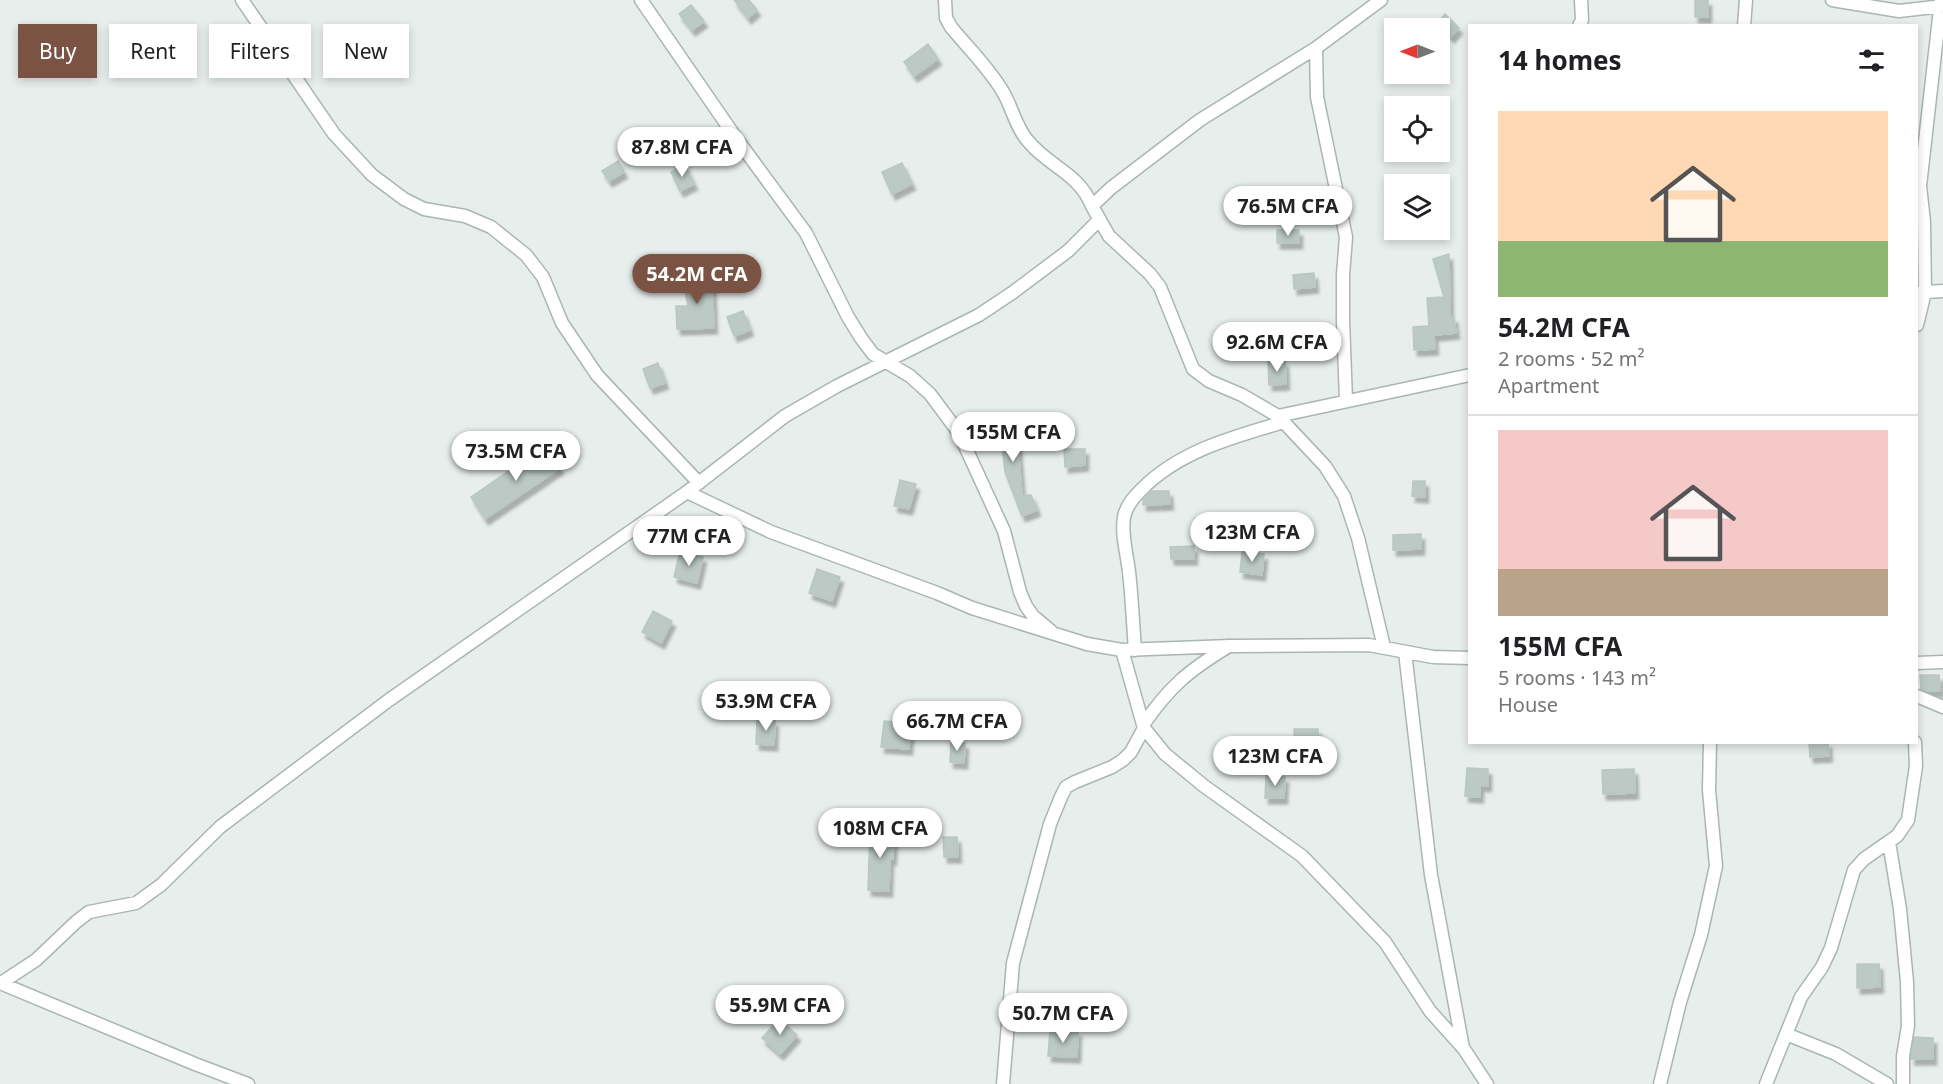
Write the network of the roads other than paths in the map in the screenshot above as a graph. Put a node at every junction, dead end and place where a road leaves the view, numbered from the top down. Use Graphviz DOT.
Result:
graph roads {
  1 [pos="242,0"];
  2 [pos="642,0"];
  3 [pos="945,0"];
  4 [pos="1381,0"];
  5 [pos="1581,0"];
  6 [pos="1746,0"];
  7 [pos="1832,0"];
  8 [pos="1941,4"];
  9 [pos="1580,24"];
  10 [pos="1744,24"];
  11 [pos="1317,48"];
  12 [pos="1092,206"];
  13 [pos="1100,220"];
  14 [pos="1943,291"];
  15 [pos="1921,293"];
  16 [pos="1918,317"];
  17 [pos="884,362"];
  18 [pos="1468,375"];
  19 [pos="1346,401"];
  20 [pos="1281,419"];
  21 [pos="699,483"];
  22 [pos="687,492"];
  23 [pos="1056,635"];
  24 [pos="1230,646"];
  25 [pos="1384,647"];
  26 [pos="1128,650"];
  27 [pos="1405,652"];
  28 [pos="1468,658"];
  29 [pos="1943,662"];
  30 [pos="1918,663"];
  31 [pos="1918,696"];
  32 [pos="1943,707"];
  33 [pos="1143,727"];
  34 [pos="1710,744"];
  35 [pos="1915,744"];
  36 [pos="1889,842"];
  37 [pos="1,983"];
  38 [pos="1786,1034"];
  39 [pos="1464,1049"];
  40 [pos="248,1084"];
  41 [pos="1003,1084"];
  42 [pos="1487,1084"];
  43 [pos="1660,1084"];
  44 [pos="1766,1084"];
  45 [pos="1887,1084"];
  46 [pos="1903,1084"];
  1 -- 21 [label="street"];
  2 -- 17 [label="street"];
  3 -- 12 [label="street"];
  4 -- 11 [label="street"];
  5 -- 9 [label="street"];
  6 -- 10 [label="street"];
  7 -- 8 [label="street"];
  8 -- 15 [label="street"];
  11 -- 12 [label="street"];
  11 -- 19 [label="street"];
  12 -- 13 [label="street"];
  13 -- 17 [label="street"];
  13 -- 20 [label="street"];
  14 -- 15 [label="street"];
  15 -- 16 [label="street"];
  17 -- 21 [label="street"];
  17 -- 23 [label="street"];
  18 -- 19 [label="street"];
  19 -- 20 [label="street"];
  20 -- 25 [label="street"];
  20 -- 26 [label="street"];
  21 -- 22 [label="street"];
  22 -- 23 [label="street"];
  22 -- 37 [label="street"];
  23 -- 26 [label="street"];
  24 -- 25 [label="street"];
  24 -- 26 [label="street"];
  24 -- 33 [label="street"];
  25 -- 27 [label="street"];
  26 -- 33 [label="street"];
  27 -- 28 [label="street"];
  27 -- 39 [label="street"];
  29 -- 30 [label="street"];
  31 -- 32 [label="street"];
  33 -- 39 [label="street"];
  33 -- 41 [label="street"];
  34 -- 43 [label="street"];
  35 -- 36 [label="street"];
  36 -- 38 [label="street"];
  36 -- 46 [label="street"];
  37 -- 40 [label="street"];
  38 -- 44 [label="street"];
  38 -- 45 [label="street"];
  39 -- 42 [label="street"];
}
